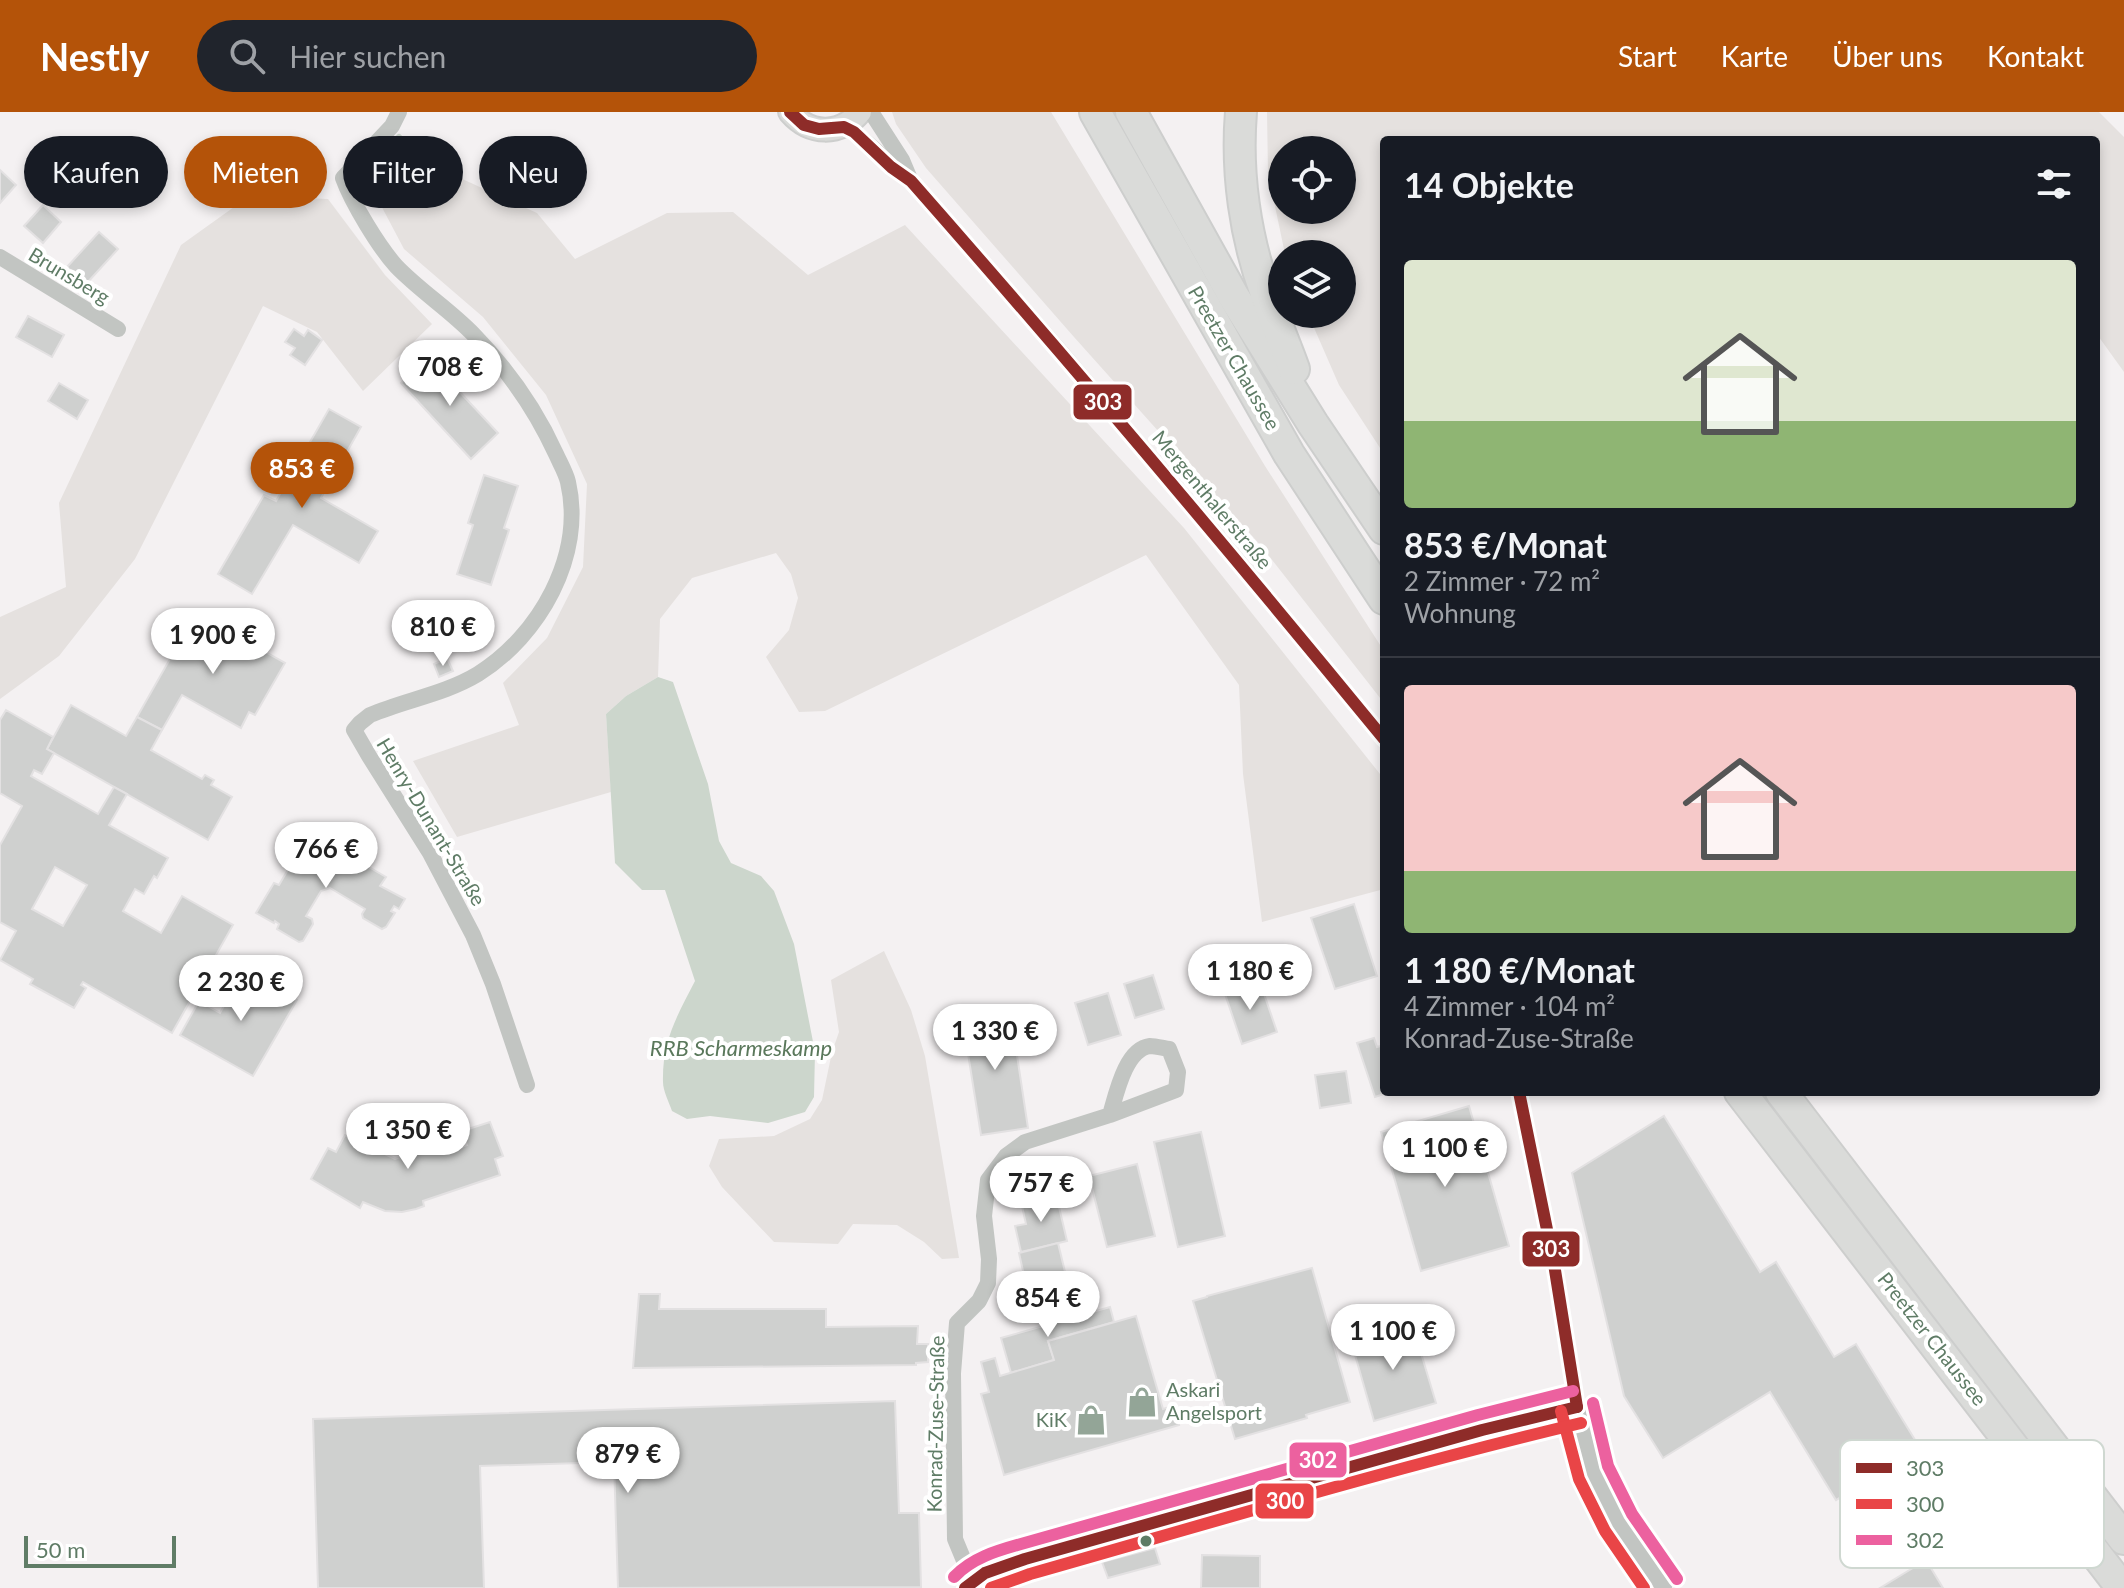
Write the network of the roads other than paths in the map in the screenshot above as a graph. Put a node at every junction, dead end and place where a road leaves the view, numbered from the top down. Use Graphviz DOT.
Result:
graph roads {
  1 [pos="399,112"];
  2 [pos="790,112"];
  3 [pos="871,112"];
  4 [pos="1131,112"];
  5 [pos="1241,112"];
  6 [pos="1095,113"];
  7 [pos="852,120"];
  8 [pos="911,181"];
  9 [pos="0,257"];
  10 [pos="118,329"];
  11 [pos="1313,424"];
  12 [pos="1380,523"];
  13 [pos="1380,593"];
  14 [pos="1380,734"];
  15 [pos="527,1085"];
  16 [pos="1520,1096"];
  17 [pos="1743,1096"];
  18 [pos="1784,1096"];
  19 [pos="1110,1115"];
  20 [pos="1577,1407"];
  21 [pos="2008,1440"];
  22 [pos="2046,1440"];
  23 [pos="2104,1514"];
  24 [pos="2124,1539"];
  25 [pos="2104,1565"];
  26 [pos="968,1584"];
  27 [pos="1664,1588"];
  28 [pos="2122,1588"];
  1 -- 15 [label="street, Henry-Dunant-Straße"];
  2 -- 7 [label="main road"];
  3 -- 8 [label="street, Mergenthalerstraße"];
  4 -- 11 [label="highway, Preetzer Chaussee"];
  5 -- 11 [label="highway"];
  6 -- 13 [label="highway, Preetzer Chaussee"];
  7 -- 8 [label="street, Mergenthalerstraße"];
  8 -- 14 [label="street, Mergenthalerstraße"];
  9 -- 10 [label="street, Brunsberg"];
  11 -- 12 [label="highway, Preetzer Chaussee"];
  16 -- 20 [label="street"];
  17 -- 21 [label="highway, Preetzer Chaussee"];
  18 -- 22 [label="highway, Preetzer Chaussee"];
  19 -- 19 [label="street, Konrad-Zuse-Straße"];
  19 -- 26 [label="street, Konrad-Zuse-Straße"];
  20 -- 26 [label="street"];
  20 -- 27 [label="street"];
  23 -- 24 [label="highway, Preetzer Chaussee"];
  25 -- 28 [label="highway, Preetzer Chaussee"];
}
